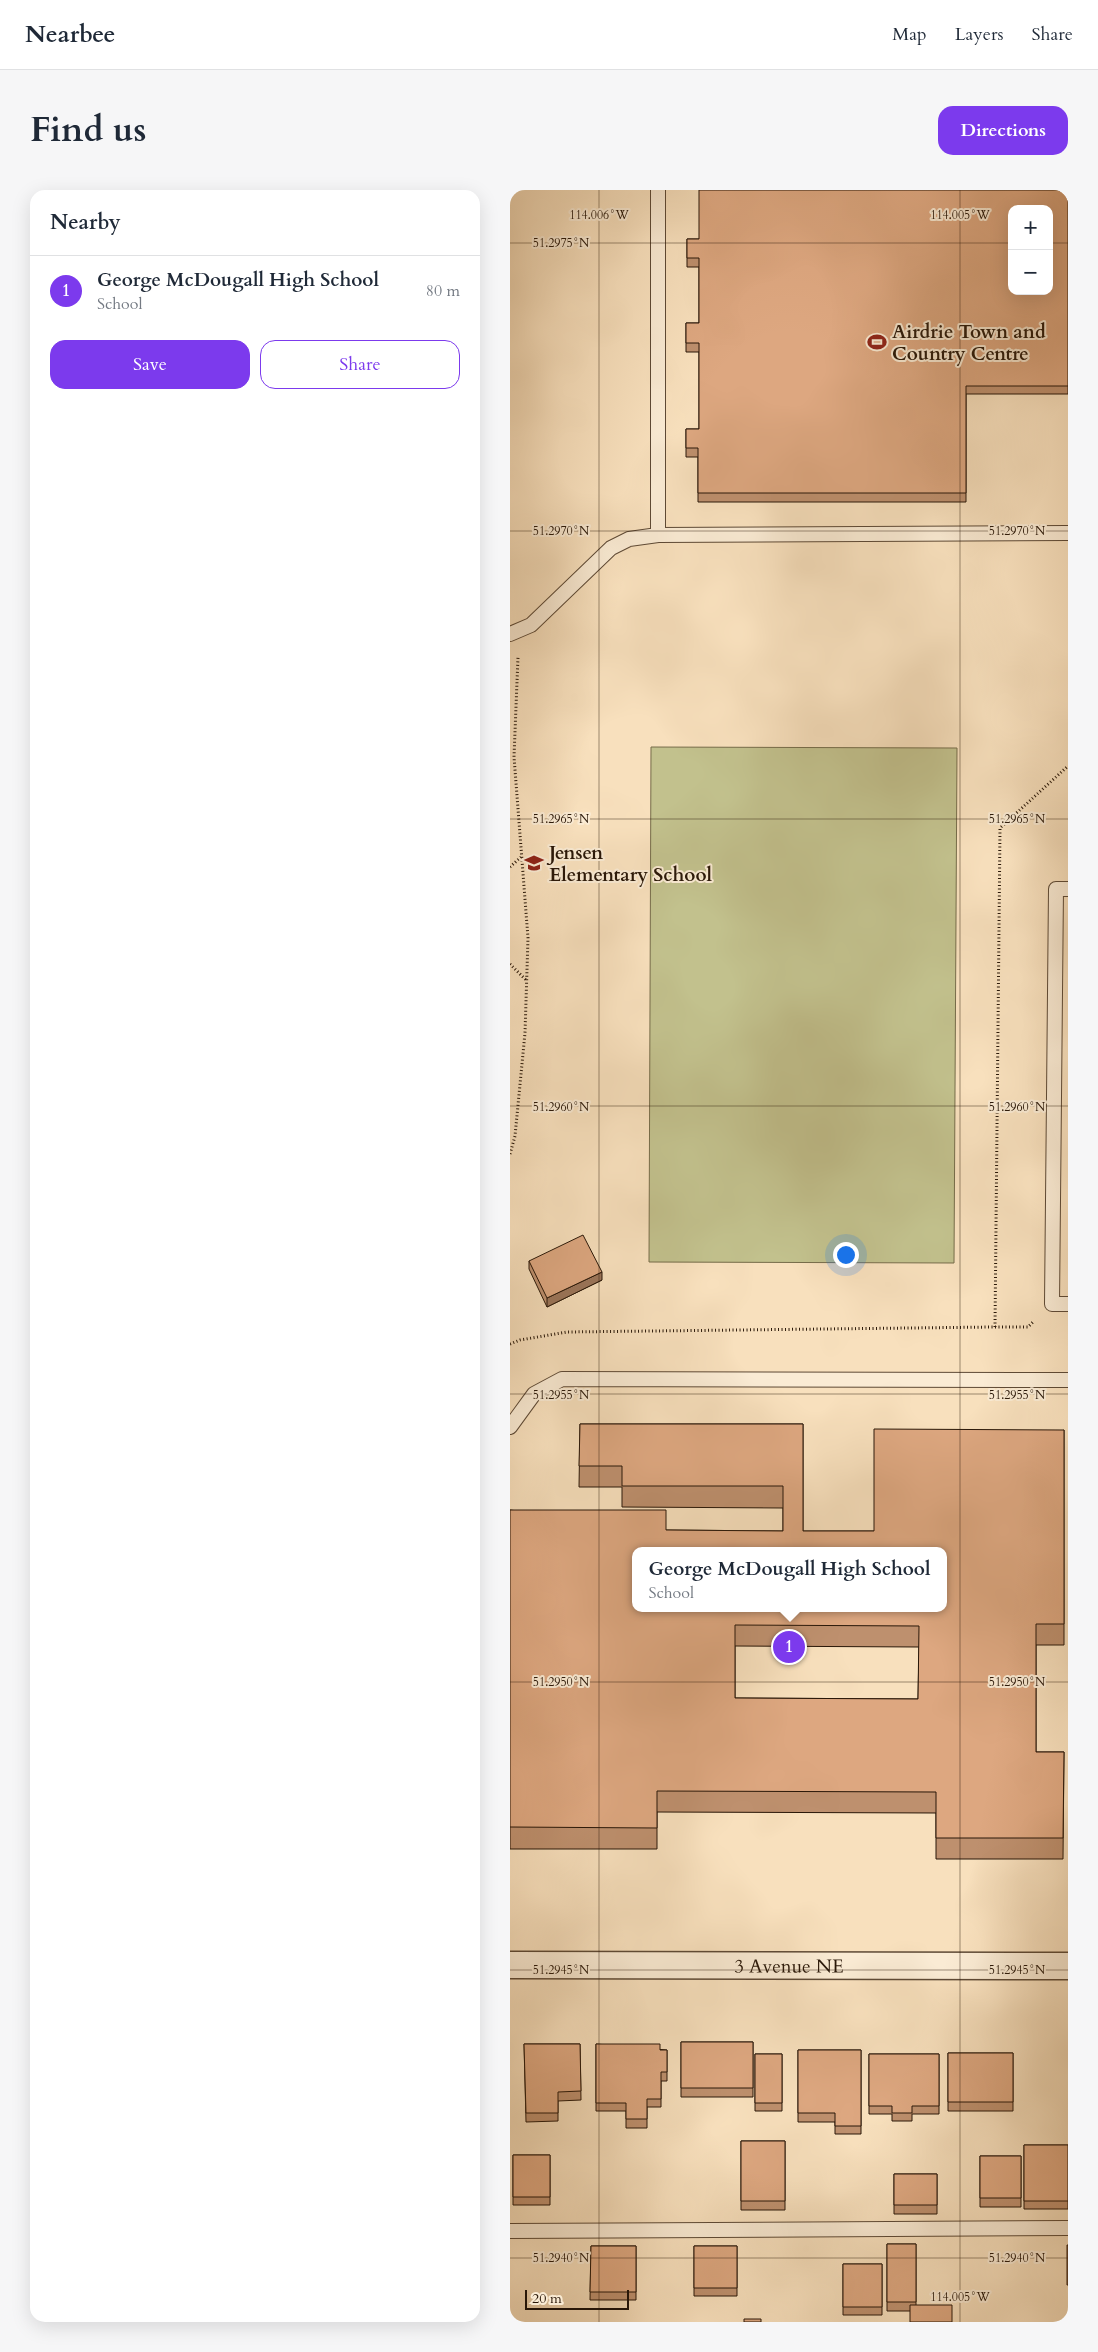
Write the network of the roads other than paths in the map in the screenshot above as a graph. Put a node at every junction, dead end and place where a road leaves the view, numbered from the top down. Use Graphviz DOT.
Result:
graph roads {
  1 [pos="658,190"];
  2 [pos="1068,533"];
  3 [pos="658,535"];
  4 [pos="514,633"];
  5 [pos="1068,889"];
  6 [pos="1068,1304"];
  7 [pos="1068,1380"];
  8 [pos="510,1427"];
  9 [pos="510,1965"];
  10 [pos="1068,1966"];
  11 [pos="1068,2228"];
  12 [pos="510,2230"];
  1 -- 3 [label="lane"];
  2 -- 3 [label="lane"];
  3 -- 4 [label="lane"];
  5 -- 6 [label="lane"];
  7 -- 8 [label="lane"];
  9 -- 10 [label="street, 3 Avenue NE"];
  11 -- 12 [label="lane"];
}
